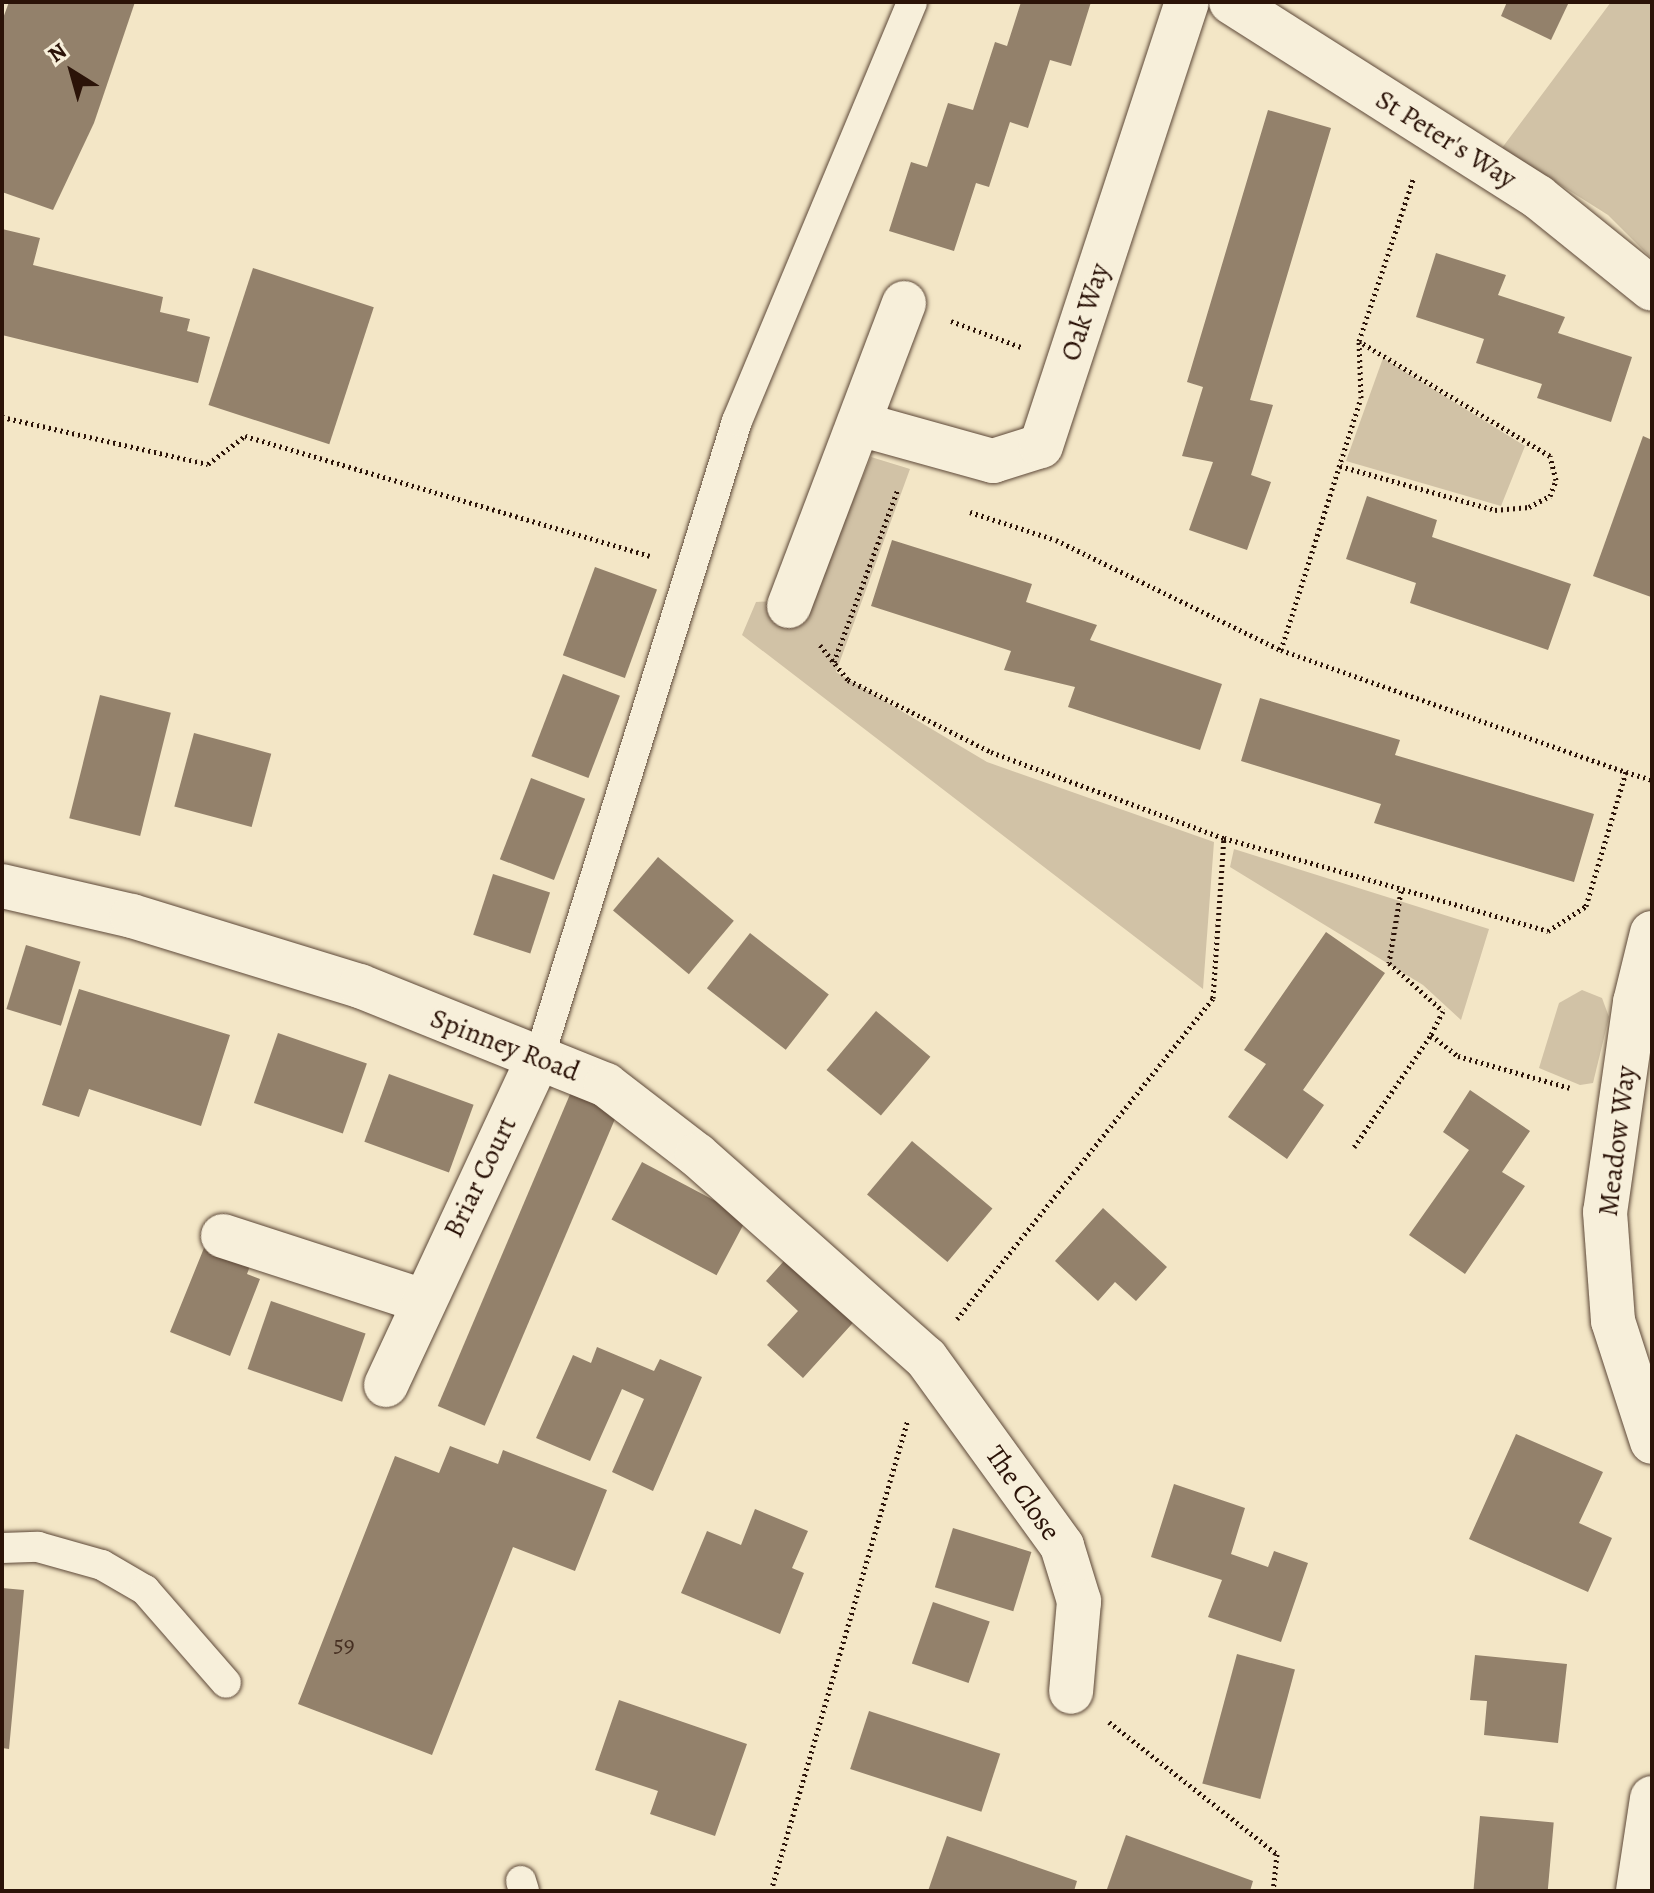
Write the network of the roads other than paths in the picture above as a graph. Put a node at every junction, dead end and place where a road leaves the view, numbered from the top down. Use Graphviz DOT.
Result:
graph roads {
  1 [pos="912,2"];
  2 [pos="1187,2"];
  3 [pos="1231,2"];
  4 [pos="1652,289"];
  5 [pos="904,303"];
  6 [pos="863,425"];
  7 [pos="789,606"];
  8 [pos="2,886"];
  9 [pos="1652,933"];
  10 [pos="540,1055"];
  11 [pos="223,1236"];
  12 [pos="420,1300"];
  13 [pos="926,1358"];
  14 [pos="386,1385"];
  15 [pos="1652,1442"];
  16 [pos="2,1548"];
  17 [pos="226,1683"];
  18 [pos="1071,1692"];
  19 [pos="1652,1798"];
  20 [pos="1638,1891"];
  1 -- 10 [label="lane"];
  2 -- 6 [label="street, Oak Way"];
  3 -- 4 [label="street, St Peter's Way"];
  5 -- 6 [label="street"];
  6 -- 7 [label="street"];
  8 -- 10 [label="street, Spinney Road"];
  9 -- 15 [label="street, Meadow Way"];
  10 -- 12 [label="street, Briar Court"];
  10 -- 13 [label="street, Spinney Road"];
  11 -- 12 [label="street"];
  12 -- 14 [label="street, Briar Court"];
  13 -- 18 [label="street, The Close"];
  16 -- 17 [label="lane"];
  19 -- 20 [label="street"];
}
